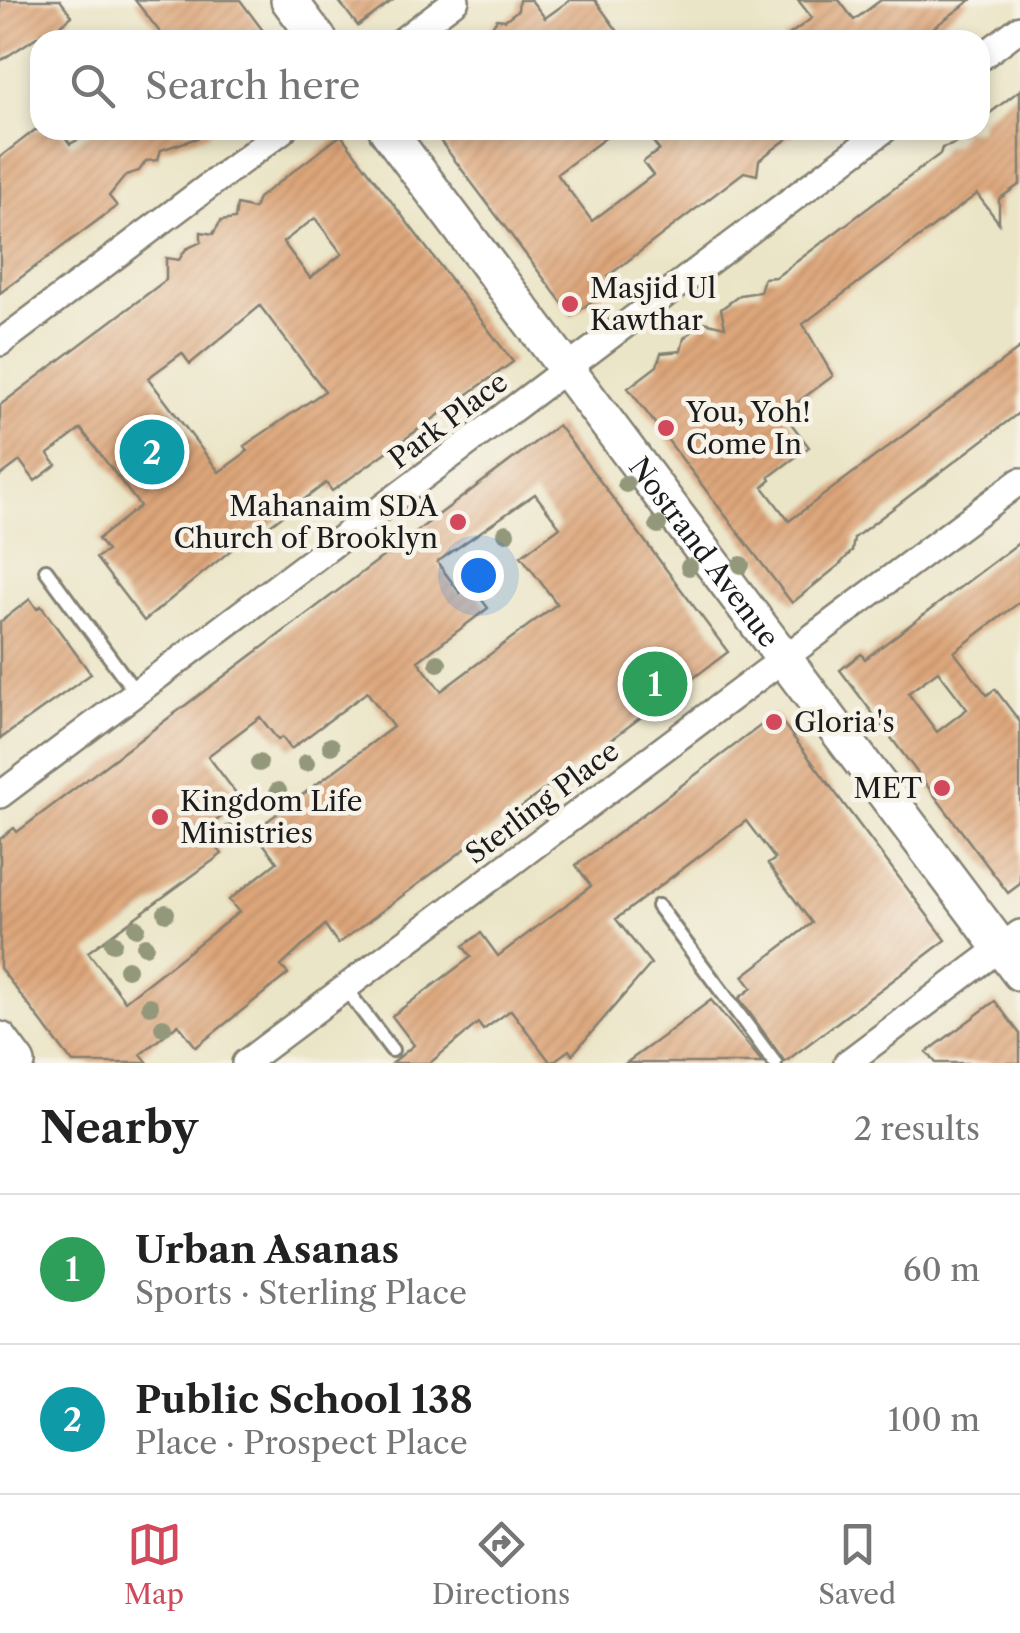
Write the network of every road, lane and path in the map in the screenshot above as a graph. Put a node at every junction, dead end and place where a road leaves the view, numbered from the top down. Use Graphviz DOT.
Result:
graph roads {
  1 [pos="289,0"];
  2 [pos="456,0"];
  3 [pos="1020,28"];
  4 [pos="312,30"];
  5 [pos="416,30"];
  6 [pos="990,50"];
  7 [pos="270,140"];
  8 [pos="394,140"];
  9 [pos="871,140"];
  10 [pos="0,342"];
  11 [pos="566,369"];
  12 [pos="1020,481"];
  13 [pos="46,570"];
  14 [pos="784,658"];
  15 [pos="136,693"];
  16 [pos="0,795"];
  17 [pos="658,906"];
  18 [pos="1014,951"];
  19 [pos="345,988"];
  20 [pos="0,1040"];
  21 [pos="392,1050"];
  22 [pos="17,1063"];
  23 [pos="244,1063"];
  24 [pos="775,1063"];
  25 [pos="847,1063"];
  1 -- 4 [label="main road"];
  2 -- 5 [label="street"];
  3 -- 6 [label="street"];
  7 -- 10 [label="street"];
  8 -- 11 [label="main road, Nostrand Avenue"];
  9 -- 11 [label="street, Park Place"];
  11 -- 14 [label="main road, Nostrand Avenue"];
  11 -- 15 [label="street, Park Place"];
  12 -- 14 [label="street, Sterling Place"];
  13 -- 15 [label="lane"];
  14 -- 18 [label="main road, Nostrand Avenue"];
  14 -- 19 [label="street, Sterling Place"];
  15 -- 16 [label="street, Park Place"];
  17 -- 24 [label="lane"];
  18 -- 25 [label="street"];
  19 -- 21 [label="lane"];
  19 -- 23 [label="street, Sterling Place"];
  20 -- 22 [label="main road"];
}
